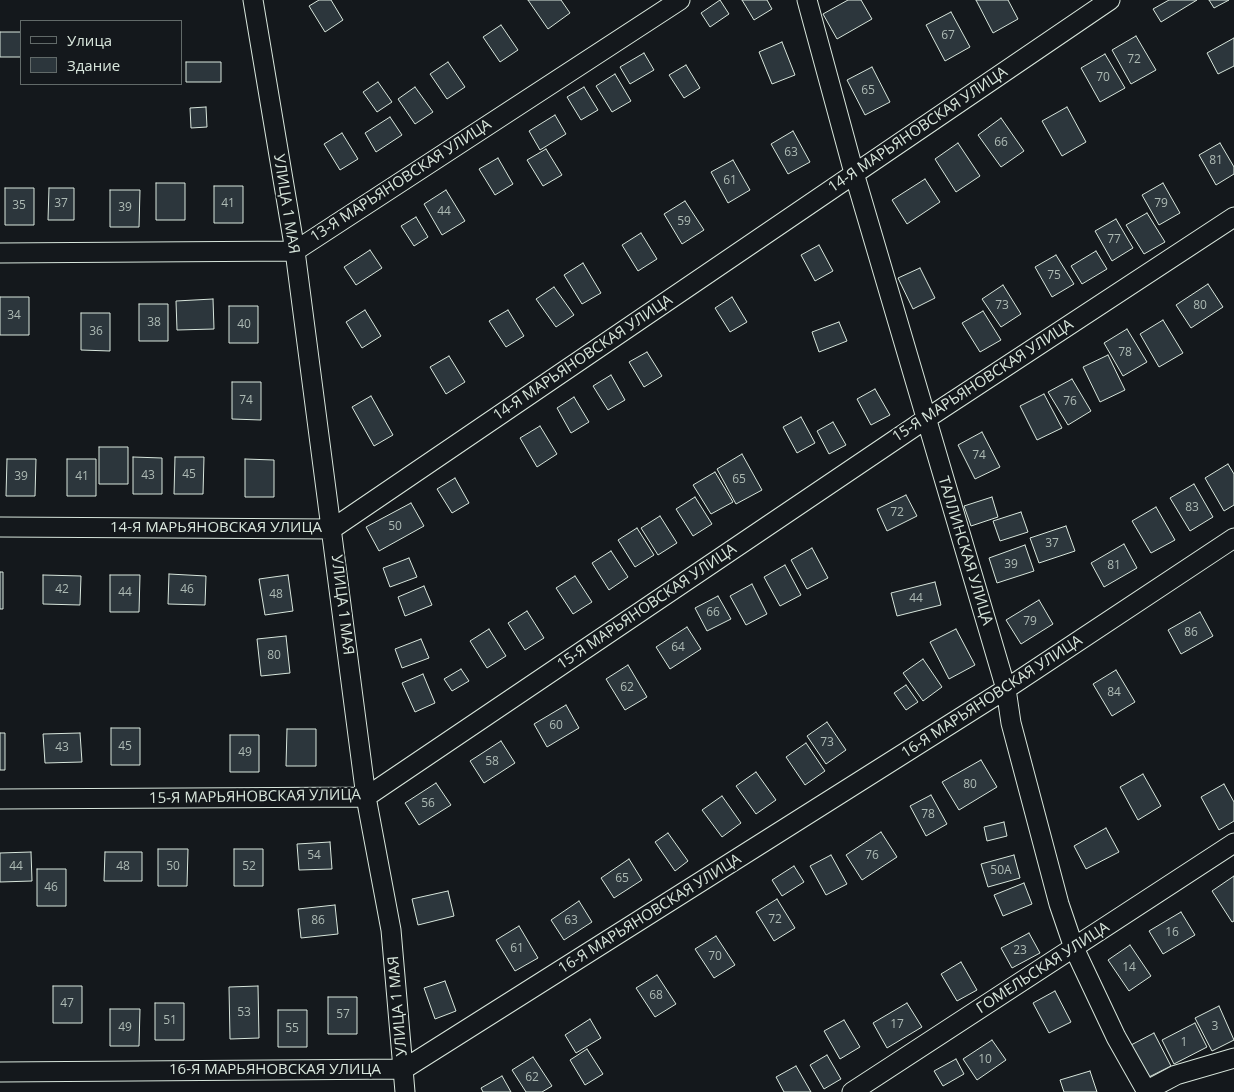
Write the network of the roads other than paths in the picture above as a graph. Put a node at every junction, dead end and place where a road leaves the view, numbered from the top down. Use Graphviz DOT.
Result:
graph roads {
  1 [pos="253,0"];
  2 [pos="680,0"];
  3 [pos="807,0"];
  4 [pos="1110,0"];
  5 [pos="854,173"];
  6 [pos="1234,217"];
  7 [pos="294,251"];
  8 [pos="0,253"];
  9 [pos="926,419"];
  10 [pos="0,527"];
  11 [pos="332,529"];
  12 [pos="1234,538"];
  13 [pos="1006,689"];
  14 [pos="366,797"];
  15 [pos="0,799"];
  16 [pos="1234,843"];
  17 [pos="1074,948"];
  18 [pos="1234,1058"];
  19 [pos="404,1069"];
  20 [pos="0,1072"];
  21 [pos="406,1092"];
  22 [pos="852,1092"];
  23 [pos="1147,1092"];
  1 -- 7 [label="street, УЛИЦА 1 МАЯ"];
  2 -- 7 [label="street, 13-Я МАРЬЯНОВСКАЯ УЛИЦА"];
  3 -- 5 [label="street, ТАЛЛИНСКАЯ УЛИЦА"];
  4 -- 5 [label="street, 14-Я МАРЬЯНОВСКАЯ УЛИЦА"];
  5 -- 9 [label="street, ТАЛЛИНСКАЯ УЛИЦА"];
  5 -- 11 [label="street, 14-Я МАРЬЯНОВСКАЯ УЛИЦА"];
  6 -- 9 [label="street, 15-Я МАРЬЯНОВСКАЯ УЛИЦА"];
  7 -- 8 [label="street, 13-Я МАРЬЯНОВСКАЯ УЛИЦА"];
  7 -- 11 [label="street, УЛИЦА 1 МАЯ"];
  9 -- 13 [label="street, ТАЛЛИНСКАЯ УЛИЦА"];
  9 -- 14 [label="street, 15-Я МАРЬЯНОВСКАЯ УЛИЦА"];
  10 -- 11 [label="street, 14-Я МАРЬЯНОВСКАЯ УЛИЦА"];
  11 -- 14 [label="street, УЛИЦА 1 МАЯ"];
  12 -- 13 [label="street, 16-Я МАРЬЯНОВСКАЯ УЛИЦА"];
  13 -- 17 [label="street, ТАЛЛИНСКАЯ УЛИЦА"];
  13 -- 19 [label="street, 16-Я МАРЬЯНОВСКАЯ УЛИЦА"];
  14 -- 15 [label="street, 15-Я МАРЬЯНОВСКАЯ УЛИЦА"];
  14 -- 19 [label="street, УЛИЦА 1 МАЯ"];
  16 -- 17 [label="street, ГОМЕЛЬСКАЯ УЛИЦА"];
  17 -- 22 [label="street, ГОМЕЛЬСКАЯ УЛИЦА"];
  17 -- 23 [label="street, ТАЛЛИНСКАЯ УЛИЦА"];
  18 -- 23 [label="street"];
  19 -- 20 [label="street, 16-Я МАРЬЯНОВСКАЯ УЛИЦА"];
  19 -- 21 [label="street, УЛИЦА 1 МАЯ"];
}
